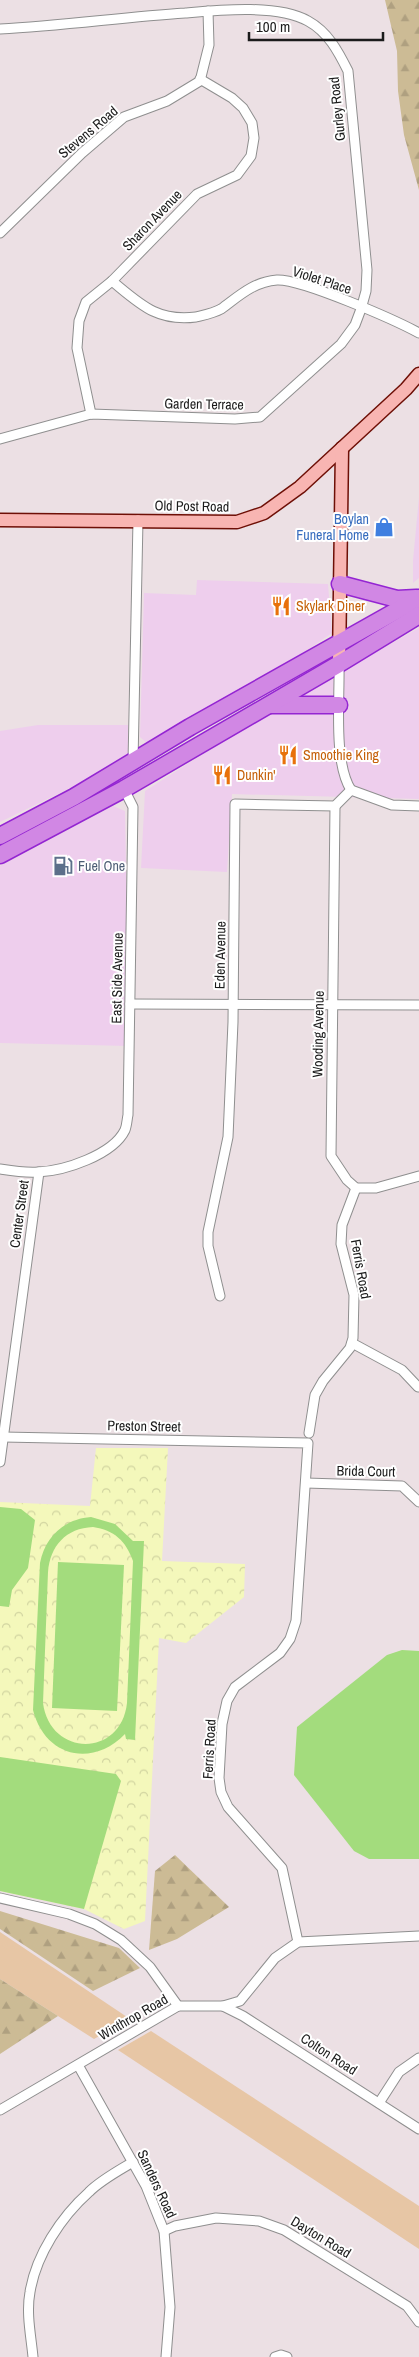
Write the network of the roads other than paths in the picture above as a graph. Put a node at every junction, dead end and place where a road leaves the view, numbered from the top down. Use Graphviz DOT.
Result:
graph roads {
  1 [pos="239,5"];
  2 [pos="208,11"];
  3 [pos="0,29"];
  4 [pos="200,79"];
  5 [pos="0,233"];
  6 [pos="112,281"];
  7 [pos="362,308"];
  8 [pos="419,333"];
  9 [pos="419,374"];
  10 [pos="91,414"];
  11 [pos="0,438"];
  12 [pos="342,448"];
  13 [pos="0,520"];
  14 [pos="138,520"];
  15 [pos="340,584"];
  16 [pos="419,604"];
  17 [pos="339,645"];
  18 [pos="339,664"];
  19 [pos="268,705"];
  20 [pos="339,706"];
  21 [pos="133,762"];
  22 [pos="124,789"];
  23 [pos="351,790"];
  24 [pos="335,806"];
  25 [pos="419,806"];
  26 [pos="0,836"];
  27 [pos="0,855"];
  28 [pos="130,1004"];
  29 [pos="233,1004"];
  30 [pos="334,1005"];
  31 [pos="419,1005"];
  32 [pos="0,1169"];
  33 [pos="39,1172"];
  34 [pos="419,1176"];
  35 [pos="356,1188"];
  36 [pos="220,1296"];
  37 [pos="352,1343"];
  38 [pos="418,1386"];
  39 [pos="309,1434"];
  40 [pos="3,1437"];
  41 [pos="308,1443"];
  42 [pos="0,1462"];
  43 [pos="306,1483"];
  44 [pos="419,1502"];
  45 [pos="0,1898"];
  46 [pos="419,1936"];
  47 [pos="298,1942"];
  48 [pos="178,2006"];
  49 [pos="222,2006"];
  50 [pos="419,2058"];
  51 [pos="78,2065"];
  52 [pos="379,2103"];
  53 [pos="0,2110"];
  54 [pos="419,2129"];
  55 [pos="132,2162"];
  56 [pos="164,2231"];
  57 [pos="419,2322"];
  58 [pos="33,2357"];
  59 [pos="166,2357"];
  60 [pos="275,2357"];
  61 [pos="287,2357"];
  1 -- 2 [label="street, Gurley Road"];
  1 -- 7 [label="street, Gurley Road"];
  2 -- 3 [label="street, Gurley Road"];
  2 -- 4 [label="street"];
  4 -- 5 [label="street, Stevens Road"];
  4 -- 6 [label="street, Sharon Avenue"];
  6 -- 7 [label="street, Violet Place"];
  6 -- 10 [label="street, Sharon Avenue"];
  7 -- 8 [label="street, Violet Place"];
  7 -- 10 [label="street, Garden Terrace"];
  9 -- 12 [label="street, Old Post Road"];
  10 -- 11 [label="street, Garden Terrace"];
  12 -- 14 [label="street, Old Post Road"];
  12 -- 15 [label="street"];
  13 -- 14 [label="street, Old Post Road"];
  14 -- 21 [label="street"];
  15 -- 16 [label="highway"];
  15 -- 17 [label="street"];
  16 -- 17 [label="highway"];
  16 -- 18 [label="highway"];
  17 -- 18 [label="street"];
  17 -- 21 [label="highway"];
  18 -- 19 [label="highway"];
  18 -- 20 [label="street"];
  19 -- 20 [label="highway"];
  19 -- 22 [label="highway"];
  20 -- 23 [label="street"];
  21 -- 26 [label="highway"];
  22 -- 27 [label="highway"];
  22 -- 28 [label="street, East Side Avenue"];
  23 -- 24 [label="street"];
  23 -- 25 [label="street"];
  24 -- 29 [label="street, Eden Avenue"];
  24 -- 30 [label="street, Wooding Avenue"];
  28 -- 29 [label="street"];
  28 -- 33 [label="street, East Side Avenue"];
  29 -- 30 [label="street"];
  29 -- 36 [label="street, Eden Avenue"];
  30 -- 31 [label="street"];
  30 -- 35 [label="street, Wooding Avenue"];
  32 -- 33 [label="street"];
  33 -- 40 [label="street, Center Street"];
  34 -- 35 [label="street"];
  35 -- 37 [label="street, Ferris Road"];
  37 -- 38 [label="street"];
  37 -- 39 [label="street"];
  40 -- 41 [label="street, Preston Street"];
  40 -- 42 [label="street"];
  41 -- 43 [label="street, Ferris Road"];
  43 -- 44 [label="street, Brida Court"];
  43 -- 47 [label="street, Ferris Road"];
  45 -- 48 [label="street"];
  46 -- 47 [label="street"];
  47 -- 49 [label="street, Winthrop Road"];
  48 -- 49 [label="street, Winthrop Road"];
  48 -- 51 [label="street, Winthrop Road"];
  49 -- 52 [label="street, Colton Road"];
  50 -- 52 [label="street"];
  51 -- 53 [label="street, Winthrop Road"];
  51 -- 55 [label="street, Sanders Road"];
  52 -- 54 [label="street, Colton Road"];
  55 -- 56 [label="street, Sanders Road"];
  55 -- 58 [label="street"];
  56 -- 57 [label="street, Dayton Road"];
  56 -- 59 [label="street, Sanders Road"];
  60 -- 61 [label="street"];
}
